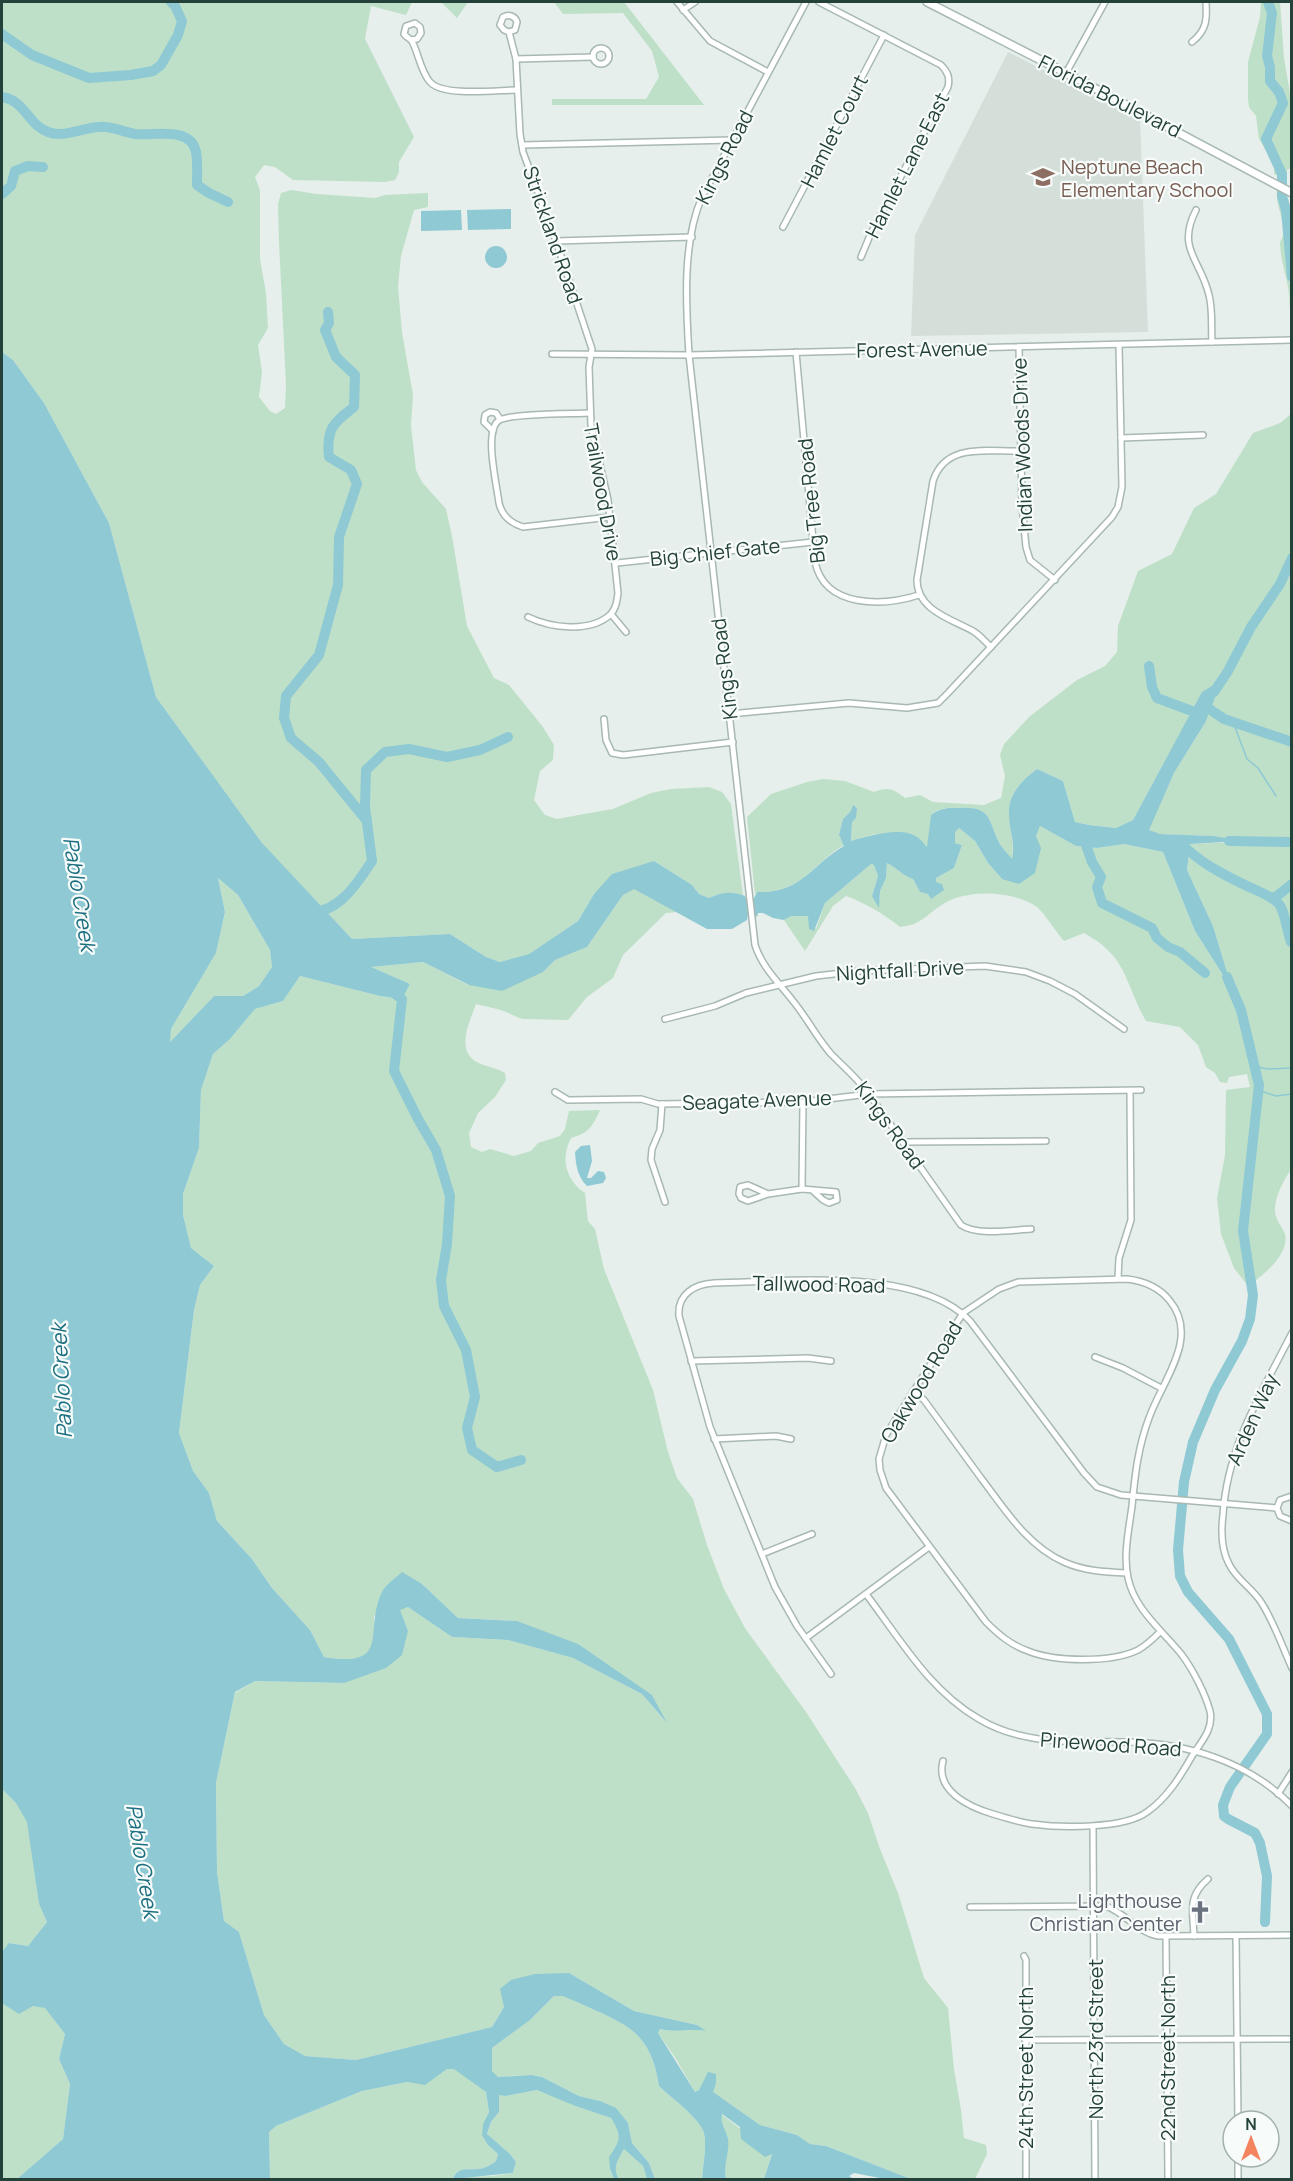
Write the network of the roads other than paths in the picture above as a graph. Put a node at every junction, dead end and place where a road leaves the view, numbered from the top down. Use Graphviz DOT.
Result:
graph roads {
  1 [pos="677,2"];
  2 [pos="695,2"];
  3 [pos="806,2"];
  4 [pos="819,2"];
  5 [pos="927,2"];
  6 [pos="1105,2"];
  7 [pos="1206,2"];
  8 [pos="683,10"];
  9 [pos="509,32"];
  10 [pos="884,35"];
  11 [pos="411,40"];
  12 [pos="1192,42"];
  13 [pos="593,57"];
  14 [pos="516,59"];
  15 [pos="768,72"];
  16 [pos="1066,73"];
  17 [pos="517,90"];
  18 [pos="732,140"];
  19 [pos="522,145"];
  20 [pos="1292,193"];
  21 [pos="1196,210"];
  22 [pos="783,227"];
  23 [pos="692,237"];
  24 [pos="556,240"];
  25 [pos="861,257"];
  26 [pos="1292,340"];
  27 [pos="1212,342"];
  28 [pos="1119,346"];
  29 [pos="1018,347"];
  30 [pos="796,352"];
  31 [pos="552,354"];
  32 [pos="592,354"];
  33 [pos="688,355"];
  34 [pos="590,413"];
  35 [pos="500,419"];
  36 [pos="493,431"];
  37 [pos="1203,435"];
  38 [pos="1121,438"];
  39 [pos="1020,451"];
  40 [pos="610,517"];
  41 [pos="813,542"];
  42 [pos="711,553"];
  43 [pos="616,563"];
  44 [pos="1055,580"];
  45 [pos="919,595"];
  46 [pos="611,614"];
  47 [pos="528,617"];
  48 [pos="626,632"];
  49 [pos="991,647"];
  50 [pos="730,714"];
  51 [pos="604,719"];
  52 [pos="733,742"];
  53 [pos="780,986"];
  54 [pos="666,1019"];
  55 [pos="1124,1029"];
  56 [pos="1130,1090"];
  57 [pos="1142,1090"];
  58 [pos="555,1092"];
  59 [pos="869,1094"];
  60 [pos="803,1101"];
  61 [pos="662,1104"];
  62 [pos="1046,1141"];
  63 [pos="903,1142"];
  64 [pos="802,1189"];
  65 [pos="813,1190"];
  66 [pos="768,1194"];
  67 [pos="664,1202"];
  68 [pos="1031,1229"];
  69 [pos="1118,1278"];
  70 [pos="963,1313"];
  71 [pos="1292,1333"];
  72 [pos="1095,1357"];
  73 [pos="691,1361"];
  74 [pos="831,1361"];
  75 [pos="1161,1389"];
  76 [pos="913,1391"];
  77 [pos="791,1438"];
  78 [pos="714,1439"];
  79 [pos="1133,1496"];
  80 [pos="1292,1496"];
  81 [pos="1223,1504"];
  82 [pos="1277,1508"];
  83 [pos="1292,1521"];
  84 [pos="812,1534"];
  85 [pos="929,1547"];
  86 [pos="762,1554"];
  87 [pos="1127,1572"];
  88 [pos="866,1594"];
  89 [pos="1160,1632"];
  90 [pos="806,1638"];
  91 [pos="1292,1668"];
  92 [pos="831,1674"];
  93 [pos="1196,1751"];
  94 [pos="943,1761"];
  95 [pos="1292,1772"];
  96 [pos="1278,1794"];
  97 [pos="1292,1806"];
  98 [pos="1093,1826"];
  99 [pos="1208,1879"];
  100 [pos="1094,1906"];
  101 [pos="970,1907"];
  102 [pos="1292,1935"];
  103 [pos="1194,1936"];
  104 [pos="1236,1936"];
  105 [pos="1166,1937"];
  106 [pos="1024,1956"];
  107 [pos="1095,2039"];
  108 [pos="1292,2039"];
  109 [pos="1025,2040"];
  110 [pos="1167,2040"];
  111 [pos="1237,2040"];
  112 [pos="1238,2109"];
  113 [pos="1026,2180"];
  114 [pos="1095,2180"];
  115 [pos="1168,2180"];
  1 -- 8 [label="street"];
  2 -- 8 [label="street"];
  3 -- 15 [label="street, Kings Road"];
  4 -- 10 [label="street"];
  5 -- 16 [label="street, Florida Boulevard"];
  6 -- 16 [label="street"];
  7 -- 12 [label="street"];
  8 -- 15 [label="street"];
  9 -- 14 [label="street"];
  10 -- 22 [label="street, Hamlet Court"];
  10 -- 25 [label="street, Hamlet Lane East"];
  11 -- 17 [label="street"];
  13 -- 14 [label="street"];
  14 -- 17 [label="street"];
  15 -- 18 [label="street, Kings Road"];
  16 -- 20 [label="street, Florida Boulevard"];
  17 -- 19 [label="street"];
  18 -- 19 [label="street, Strickland Road"];
  18 -- 23 [label="street, Kings Road"];
  19 -- 24 [label="street, Strickland Road"];
  21 -- 27 [label="street"];
  23 -- 24 [label="street"];
  23 -- 33 [label="street, Kings Road"];
  24 -- 32 [label="street, Strickland Road"];
  26 -- 27 [label="street, Forest Avenue"];
  27 -- 28 [label="street, Forest Avenue"];
  28 -- 29 [label="street, Forest Avenue"];
  28 -- 38 [label="street"];
  29 -- 30 [label="street, Forest Avenue"];
  29 -- 39 [label="street, Indian Woods Drive"];
  30 -- 33 [label="street, Forest Avenue"];
  30 -- 41 [label="street, Big Tree Road"];
  31 -- 32 [label="street, Forest Avenue"];
  32 -- 33 [label="street, Forest Avenue"];
  32 -- 34 [label="street, Trailwood Drive"];
  33 -- 42 [label="street, Kings Road"];
  34 -- 35 [label="street"];
  34 -- 40 [label="street, Trailwood Drive"];
  35 -- 36 [label="street"];
  35 -- 36 [label="street"];
  36 -- 40 [label="street"];
  37 -- 38 [label="street"];
  38 -- 44 [label="street"];
  39 -- 44 [label="street, Indian Woods Drive"];
  39 -- 45 [label="street"];
  40 -- 43 [label="street, Trailwood Drive"];
  41 -- 42 [label="street, Big Chief Gate"];
  41 -- 45 [label="street, Big Tree Road"];
  42 -- 43 [label="street, Big Chief Gate"];
  42 -- 50 [label="street, Kings Road"];
  43 -- 46 [label="street, Trailwood Drive"];
  44 -- 49 [label="street"];
  45 -- 49 [label="street"];
  46 -- 47 [label="street"];
  46 -- 48 [label="street"];
  49 -- 50 [label="street"];
  50 -- 52 [label="street, Kings Road"];
  51 -- 52 [label="street"];
  52 -- 53 [label="street, Kings Road"];
  53 -- 54 [label="street, Nightfall Drive"];
  53 -- 55 [label="street, Nightfall Drive"];
  53 -- 59 [label="street, Kings Road"];
  56 -- 57 [label="street, Seagate Avenue"];
  56 -- 59 [label="street, Seagate Avenue"];
  56 -- 69 [label="street"];
  58 -- 61 [label="street, Seagate Avenue"];
  59 -- 60 [label="street, Seagate Avenue"];
  59 -- 63 [label="street, Kings Road"];
  60 -- 61 [label="street, Seagate Avenue"];
  60 -- 64 [label="street"];
  61 -- 67 [label="street"];
  62 -- 63 [label="street"];
  63 -- 68 [label="street, Kings Road"];
  64 -- 65 [label="street"];
  64 -- 66 [label="street"];
  66 -- 66 [label="street"];
  69 -- 70 [label="street, Oakwood Road"];
  69 -- 75 [label="street, Oakwood Road"];
  70 -- 73 [label="street, Tallwood Road"];
  70 -- 76 [label="street, Oakwood Road"];
  70 -- 79 [label="street, Tallwood Road"];
  71 -- 81 [label="street, Arden Way"];
  72 -- 75 [label="street"];
  73 -- 74 [label="street"];
  73 -- 78 [label="street, Tallwood Road"];
  75 -- 79 [label="street, Oakwood Road"];
  76 -- 85 [label="street, Oakwood Road"];
  76 -- 87 [label="street"];
  77 -- 78 [label="street"];
  78 -- 86 [label="street, Tallwood Road"];
  79 -- 81 [label="street, Tallwood Road"];
  79 -- 87 [label="street, Oakwood Road"];
  80 -- 82 [label="street"];
  81 -- 82 [label="street, Tallwood Road"];
  81 -- 91 [label="street, Arden Way"];
  82 -- 83 [label="street"];
  84 -- 86 [label="street"];
  85 -- 88 [label="street"];
  85 -- 89 [label="street, Oakwood Road"];
  86 -- 90 [label="street, Tallwood Road"];
  87 -- 89 [label="street, Oakwood Road"];
  88 -- 90 [label="street"];
  88 -- 93 [label="street, Pinewood Road"];
  89 -- 93 [label="street, Oakwood Road"];
  90 -- 92 [label="street, Tallwood Road"];
  93 -- 96 [label="street, Pinewood Road"];
  93 -- 98 [label="street"];
  94 -- 98 [label="street"];
  95 -- 96 [label="street"];
  96 -- 97 [label="street, Pinewood Road"];
  98 -- 100 [label="street, North 23rd Street"];
  99 -- 103 [label="street"];
  100 -- 101 [label="street"];
  100 -- 105 [label="street"];
  100 -- 107 [label="street, North 23rd Street"];
  102 -- 104 [label="street"];
  103 -- 104 [label="street"];
  103 -- 105 [label="street"];
  104 -- 111 [label="street"];
  105 -- 110 [label="street, 22nd Street North"];
  106 -- 109 [label="street, 24th Street North"];
  107 -- 109 [label="street"];
  107 -- 110 [label="street"];
  107 -- 114 [label="street, North 23rd Street"];
  108 -- 111 [label="street"];
  109 -- 113 [label="street, 24th Street North"];
  110 -- 111 [label="street"];
  110 -- 115 [label="street, 22nd Street North"];
  111 -- 112 [label="street"];
}
